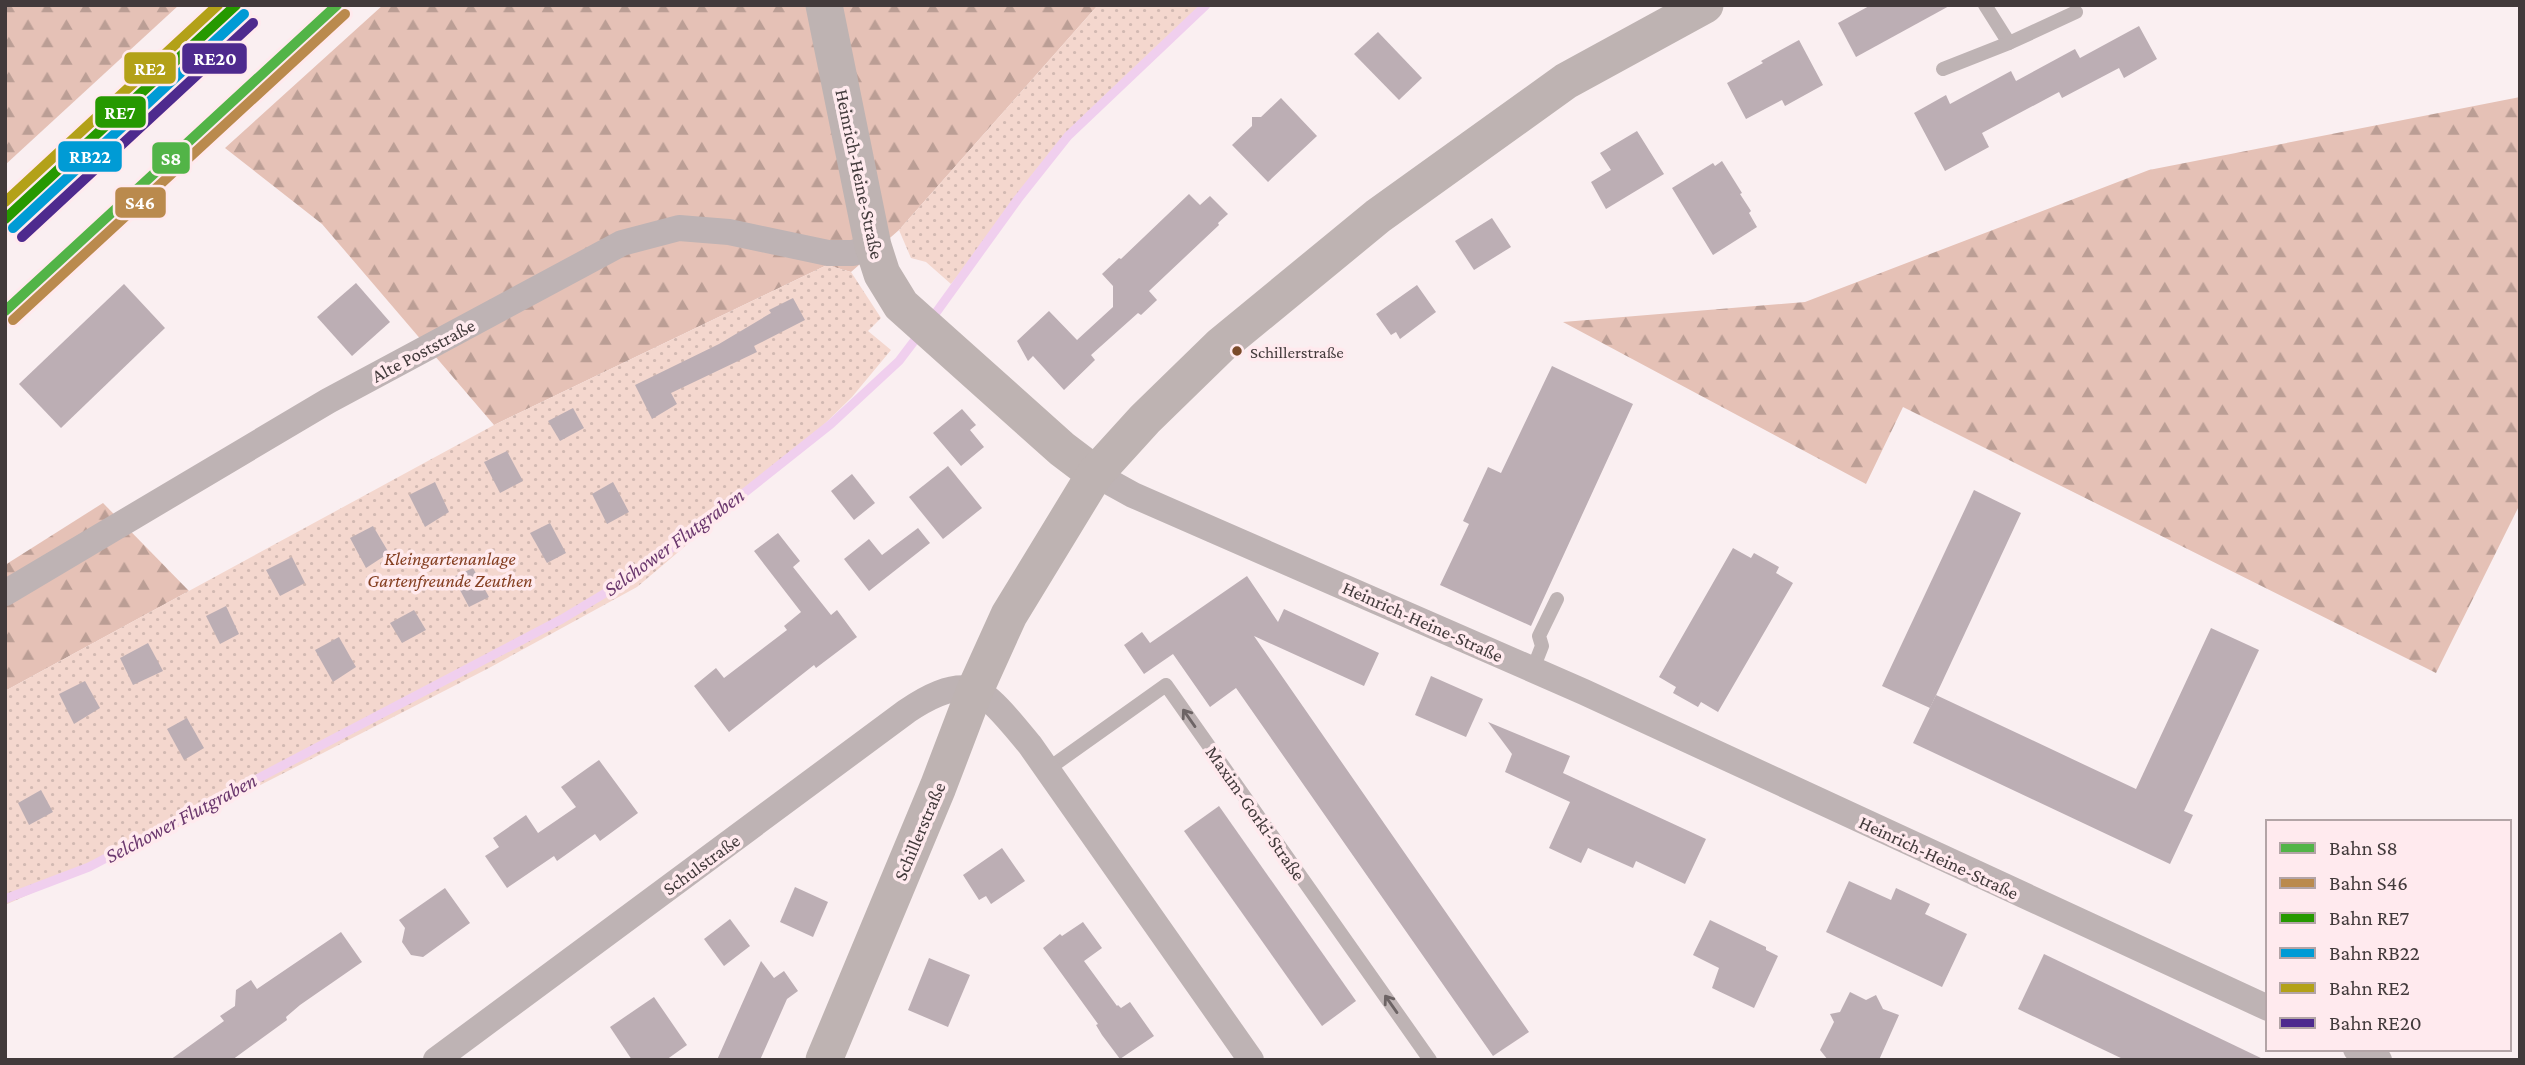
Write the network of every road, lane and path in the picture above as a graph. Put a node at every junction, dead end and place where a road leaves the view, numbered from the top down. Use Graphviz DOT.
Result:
graph roads {
  1 [pos="824,5"];
  2 [pos="1705,5"];
  3 [pos="1985,5"];
  4 [pos="2076,12"];
  5 [pos="2009,43"];
  6 [pos="1943,69"];
  7 [pos="873,247"];
  8 [pos="1095,474"];
  9 [pos="5,593"];
  10 [pos="1557,598"];
  11 [pos="1533,669"];
  12 [pos="975,690"];
  13 [pos="1048,769"];
  14 [pos="2266,1007"];
  15 [pos="2360,1051"];
  16 [pos="436,1060"];
  17 [pos="824,1060"];
  18 [pos="1251,1060"];
  19 [pos="1430,1060"];
  20 [pos="2379,1060"];
  1 -- 7 [label="street, Heinrich-Heine-Straße"];
  2 -- 8 [label="street, Schillerstraße"];
  3 -- 5 [label="lane"];
  4 -- 5 [label="lane"];
  5 -- 6 [label="lane"];
  7 -- 8 [label="street, Heinrich-Heine-Straße"];
  7 -- 9 [label="street, Alte Poststraße"];
  8 -- 11 [label="street, Heinrich-Heine-Straße"];
  8 -- 12 [label="street, Schillerstraße"];
  10 -- 11 [label="lane"];
  11 -- 14 [label="street, Heinrich-Heine-Straße"];
  12 -- 13 [label="street"];
  12 -- 16 [label="street, Schulstraße"];
  12 -- 17 [label="street, Schillerstraße"];
  13 -- 18 [label="street"];
  19 -- 13 [label="lane, Maxim-Gorki-Straße, one-way"];
  15 -- 20 [label="street"];
}
